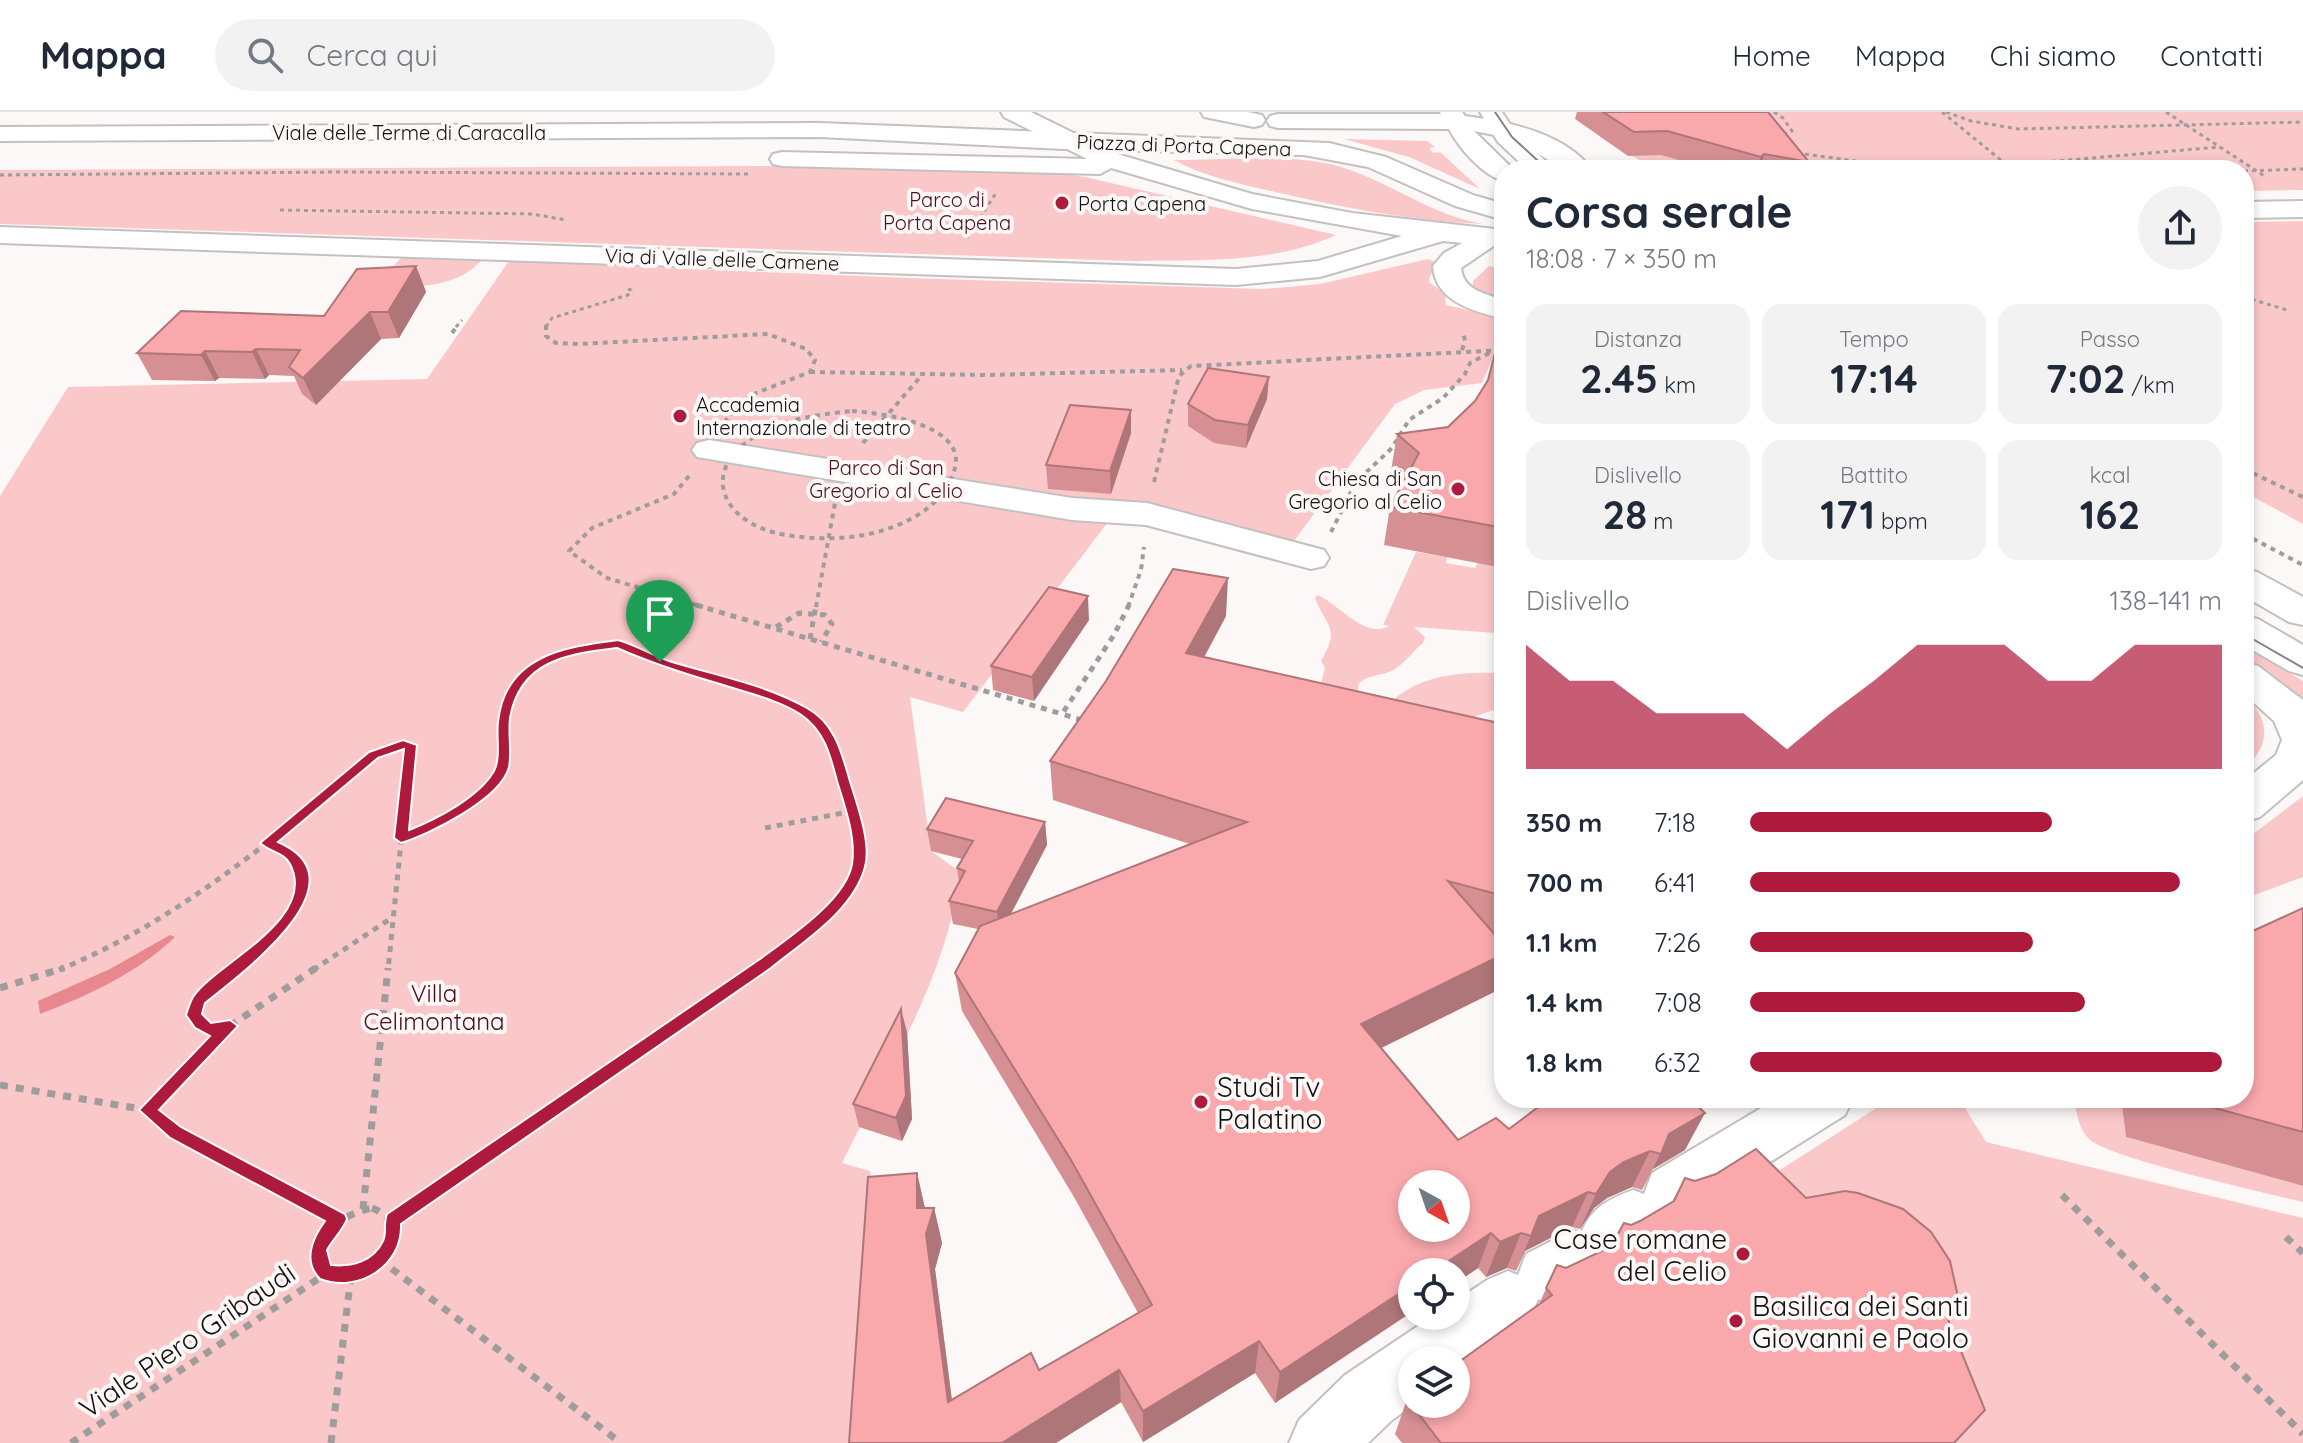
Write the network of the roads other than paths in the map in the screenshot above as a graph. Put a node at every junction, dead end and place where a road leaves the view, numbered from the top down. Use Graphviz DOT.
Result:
graph roads {
  1 [pos="1529,112"];
  2 [pos="1012,115"];
  3 [pos="1203,116"];
  4 [pos="1452,117"];
  5 [pos="1495,120"];
  6 [pos="819,130"];
  7 [pos="1068,130"];
  8 [pos="77,133"];
  9 [pos="0,134"];
  10 [pos="107,155"];
  11 [pos="1533,160"];
  12 [pos="1565,160"];
  13 [pos="1571,160"];
  14 [pos="1494,165"];
  15 [pos="1146,172"];
  16 [pos="2303,209"];
  17 [pos="1494,210"];
  18 [pos="2254,210"];
  19 [pos="1438,234"];
  20 [pos="0,235"];
  21 [pos="1494,238"];
  22 [pos="1494,239"];
  23 [pos="1494,307"];
  24 [pos="709,450"];
  25 [pos="1311,558"];
  26 [pos="2254,559"];
  27 [pos="2254,586"];
  28 [pos="2303,586"];
  29 [pos="2303,613"];
  30 [pos="2254,634"];
  31 [pos="2303,662"];
  32 [pos="2254,683"];
  33 [pos="2303,740"];
  34 [pos="2254,798"];
  35 [pos="1810,1108"];
  36 [pos="1444,1346"];
  37 [pos="1390,1383"];
  38 [pos="1322,1443"];
  1 -- 13 [label="main road"];
  2 -- 6 [label="main road, Viale delle Terme di Caracalla"];
  2 -- 7 [label="main road"];
  3 -- 4 [label="main road, Piazza di Porta Capena"];
  4 -- 5 [label="main road, Piazza di Porta Capena"];
  4 -- 14 [label="main road"];
  5 -- 11 [label="main road"];
  5 -- 12 [label="main road, Piazza di Porta Capena"];
  6 -- 7 [label="main road, Viale delle Terme di Caracalla"];
  6 -- 8 [label="main road, Viale delle Terme di Caracalla"];
  7 -- 15 [label="main road, Piazza di Porta Capena"];
  7 -- 15 [label="main road"];
  7 -- 17 [label="main road, Piazza di Porta Capena"];
  8 -- 9 [label="main road, Viale delle Terme di Caracalla"];
  8 -- 10 [label="main road"];
  15 -- 19 [label="main road, Piazza di Porta Capena"];
  16 -- 18 [label="main road"];
  19 -- 20 [label="main road, Via di Valle delle Camene"];
  19 -- 21 [label="main road, Piazza di Porta Capena"];
  22 -- 23 [label="main road"];
  24 -- 25 [label="main road"];
  26 -- 28 [label="main road"];
  27 -- 29 [label="main road"];
  30 -- 31 [label="main road"];
  32 -- 33 [label="main road"];
  33 -- 34 [label="main road"];
  35 -- 36 [label="main road"];
  37 -- 38 [label="main road"];
}
